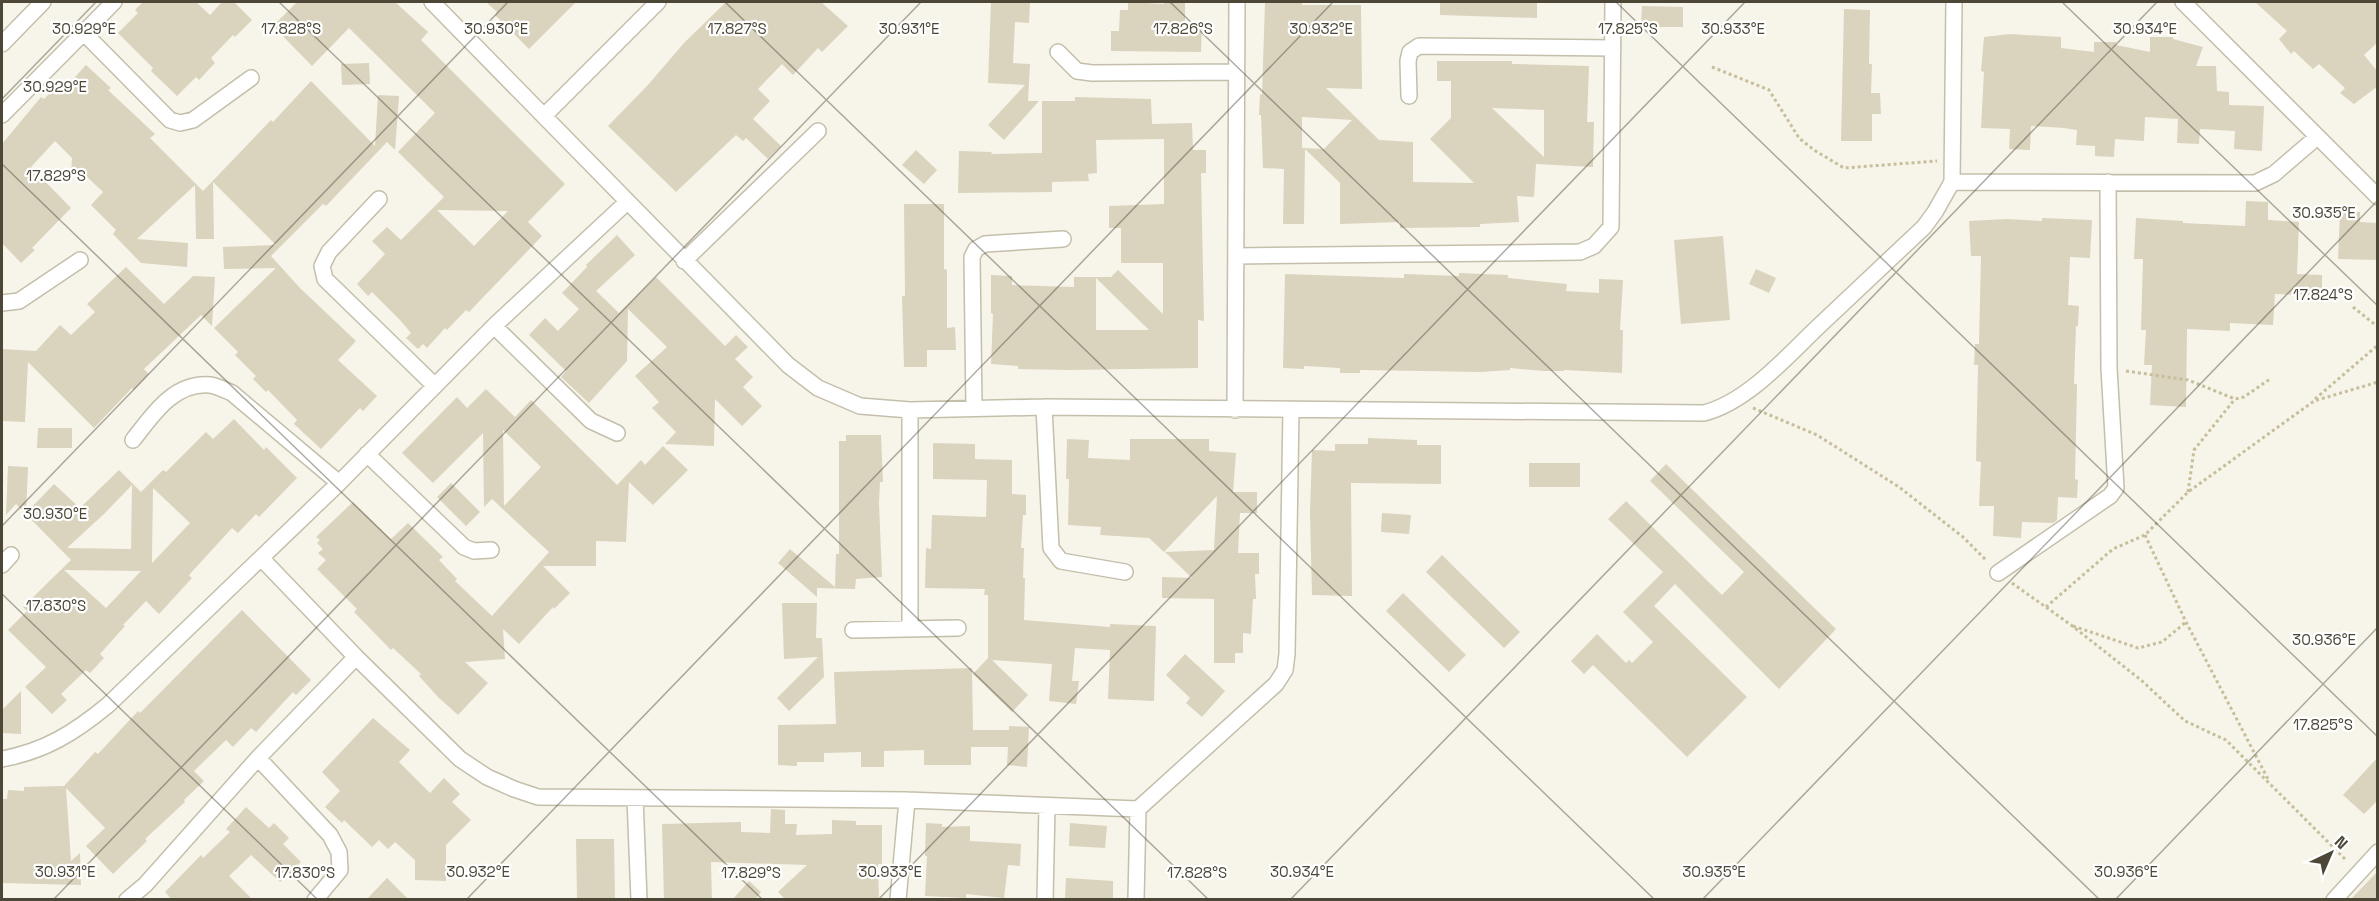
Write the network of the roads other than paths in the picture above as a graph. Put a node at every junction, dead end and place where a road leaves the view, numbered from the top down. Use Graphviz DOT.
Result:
graph roads {
  1 [pos="43,2"];
  2 [pos="114,2"];
  3 [pos="432,2"];
  4 [pos="1237,2"];
  5 [pos="1613,2"];
  6 [pos="1954,2"];
  7 [pos="2183,2"];
  8 [pos="653,3"];
  9 [pos="83,32"];
  10 [pos="2,44"];
  11 [pos="1613,48"];
  12 [pos="1058,52"];
  13 [pos="1237,72"];
  14 [pos="251,78"];
  15 [pos="1409,96"];
  16 [pos="2,115"];
  17 [pos="545,115"];
  18 [pos="818,131"];
  19 [pos="2317,137"];
  20 [pos="1952,182"];
  21 [pos="2108,182"];
  22 [pos="2378,197"];
  23 [pos="379,199"];
  24 [pos="627,203"];
  25 [pos="1064,240"];
  26 [pos="1237,256"];
  27 [pos="80,260"];
  28 [pos="684,261"];
  29 [pos="2,303"];
  30 [pos="495,326"];
  31 [pos="434,385"];
  32 [pos="1044,407"];
  33 [pos="974,408"];
  34 [pos="910,410"];
  35 [pos="1235,410"];
  36 [pos="1292,410"];
  37 [pos="617,433"];
  38 [pos="133,440"];
  39 [pos="367,454"];
  40 [pos="339,483"];
  41 [pos="491,550"];
  42 [pos="262,559"];
  43 [pos="1125,572"];
  44 [pos="1998,573"];
  45 [pos="958,628"];
  46 [pos="910,629"];
  47 [pos="853,630"];
  48 [pos="356,657"];
  49 [pos="2,759"];
  50 [pos="258,759"];
  51 [pos="635,798"];
  52 [pos="907,800"];
  53 [pos="1047,806"];
  54 [pos="1138,809"];
  55 [pos="2378,852"];
  56 [pos="127,900"];
  57 [pos="315,900"];
  58 [pos="639,900"];
  59 [pos="898,900"];
  60 [pos="1045,900"];
  61 [pos="1136,900"];
  62 [pos="2334,900"];
  1 -- 10 [label="street"];
  2 -- 9 [label="street"];
  3 -- 17 [label="street"];
  4 -- 13 [label="street"];
  5 -- 11 [label="street"];
  6 -- 20 [label="street"];
  7 -- 19 [label="street"];
  8 -- 17 [label="street"];
  9 -- 14 [label="street"];
  9 -- 16 [label="street"];
  11 -- 15 [label="street"];
  11 -- 26 [label="street"];
  12 -- 13 [label="street"];
  13 -- 26 [label="street"];
  17 -- 24 [label="street"];
  18 -- 28 [label="street"];
  19 -- 21 [label="street"];
  19 -- 22 [label="street"];
  20 -- 21 [label="street"];
  20 -- 36 [label="street"];
  21 -- 44 [label="street"];
  23 -- 31 [label="street"];
  24 -- 28 [label="street"];
  24 -- 30 [label="street"];
  25 -- 33 [label="street"];
  26 -- 35 [label="street"];
  27 -- 29 [label="street"];
  28 -- 34 [label="street"];
  30 -- 31 [label="street"];
  30 -- 37 [label="street"];
  31 -- 39 [label="street"];
  32 -- 33 [label="street"];
  32 -- 35 [label="street"];
  32 -- 43 [label="street"];
  33 -- 34 [label="street"];
  34 -- 46 [label="street"];
  35 -- 36 [label="street"];
  36 -- 54 [label="street"];
  38 -- 40 [label="street"];
  39 -- 40 [label="street"];
  39 -- 41 [label="street"];
  40 -- 42 [label="street"];
  42 -- 48 [label="street"];
  42 -- 49 [label="street"];
  45 -- 46 [label="street"];
  46 -- 47 [label="street"];
  48 -- 50 [label="street"];
  48 -- 51 [label="street"];
  50 -- 56 [label="street"];
  50 -- 57 [label="street"];
  51 -- 52 [label="street"];
  51 -- 58 [label="street"];
  52 -- 53 [label="street"];
  52 -- 59 [label="street"];
  53 -- 54 [label="street"];
  53 -- 60 [label="street"];
  54 -- 61 [label="street"];
  55 -- 62 [label="street"];
}
